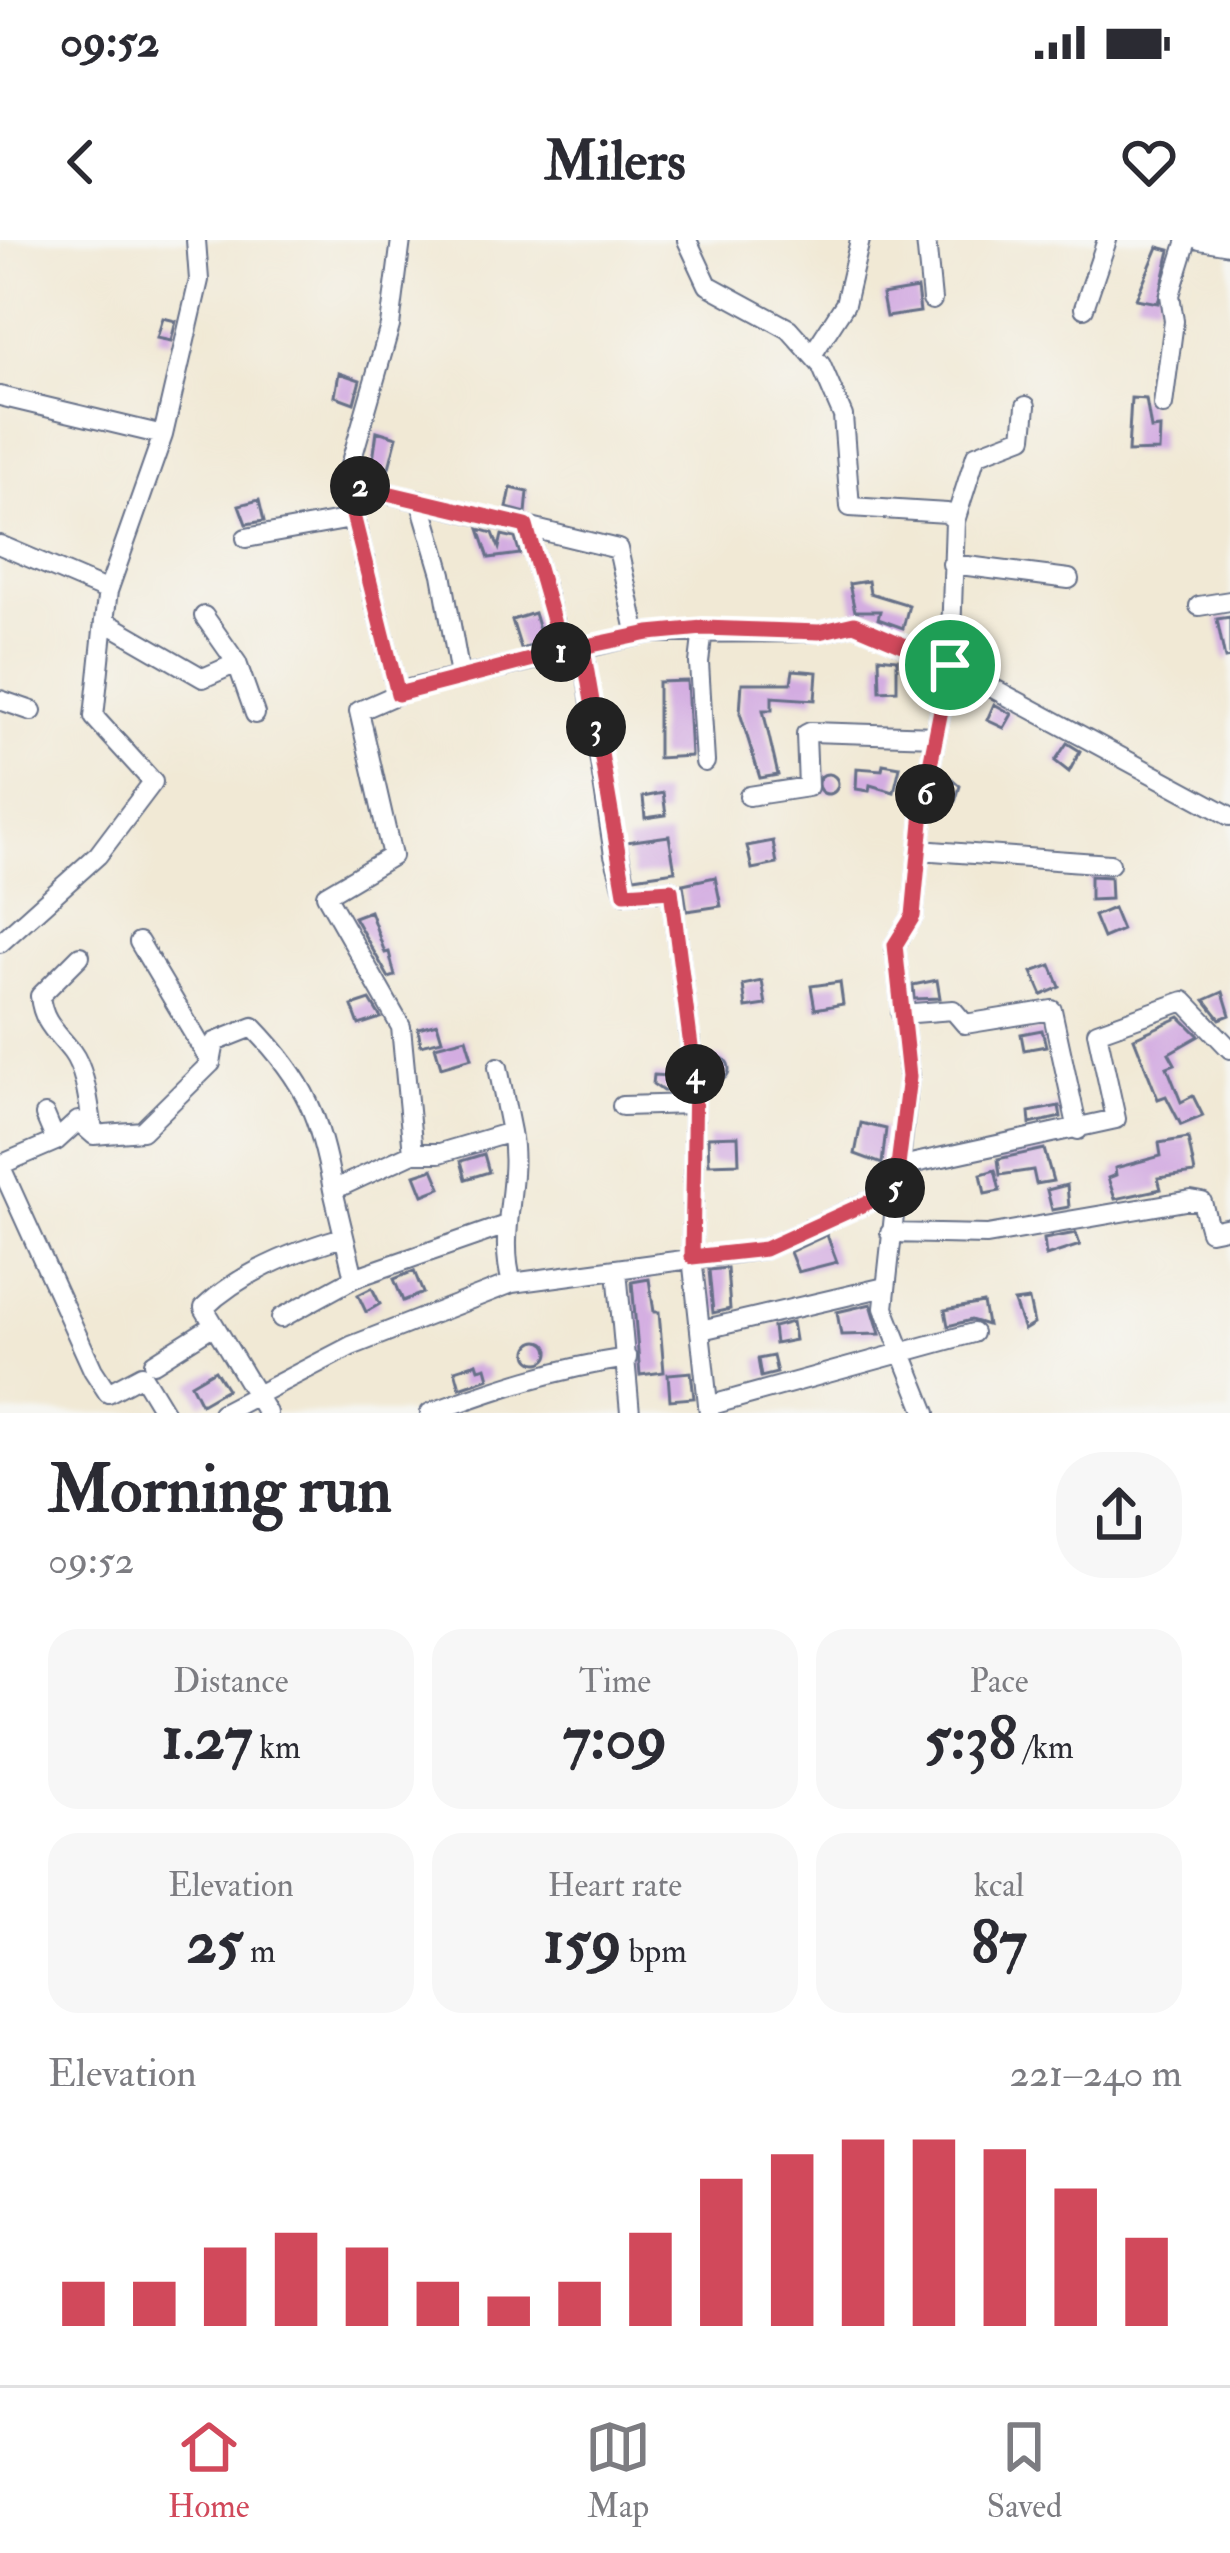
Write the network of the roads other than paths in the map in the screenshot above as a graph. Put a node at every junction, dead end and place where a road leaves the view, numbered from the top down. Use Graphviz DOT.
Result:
graph roads {
  1 [pos="196,240"];
  2 [pos="401,240"];
  3 [pos="687,240"];
  4 [pos="860,240"];
  5 [pos="926,240"];
  6 [pos="1107,240"];
  7 [pos="1187,240"];
  8 [pos="1200,240"];
  9 [pos="1230,245"];
  10 [pos="932,300"];
  11 [pos="1084,308"];
  12 [pos="812,355"];
  13 [pos="0,396"];
  14 [pos="1163,405"];
  15 [pos="1026,406"];
  16 [pos="163,435"];
  17 [pos="345,483"];
  18 [pos="420,500"];
  19 [pos="351,519"];
  20 [pos="955,521"];
  21 [pos="526,526"];
  22 [pos="246,538"];
  23 [pos="0,545"];
  24 [pos="952,564"];
  25 [pos="1070,579"];
  26 [pos="108,591"];
  27 [pos="1230,601"];
  28 [pos="1198,606"];
  29 [pos="204,616"];
  30 [pos="104,621"];
  31 [pos="703,628"];
  32 [pos="637,636"];
  33 [pos="583,649"];
  34 [pos="562,652"];
  35 [pos="237,663"];
  36 [pos="950,665"];
  37 [pos="460,676"];
  38 [pos="398,694"];
  39 [pos="0,700"];
  40 [pos="32,710"];
  41 [pos="255,714"];
  42 [pos="935,736"];
  43 [pos="705,762"];
  44 [pos="749,796"];
  45 [pos="1230,816"];
  46 [pos="919,850"];
  47 [pos="1111,864"];
  48 [pos="917,941"];
  49 [pos="139,942"];
  50 [pos="0,943"];
  51 [pos="895,945"];
  52 [pos="80,956"];
  53 [pos="901,1014"];
  54 [pos="1230,1049"];
  55 [pos="211,1063"];
  56 [pos="498,1067"];
  57 [pos="692,1104"];
  58 [pos="622,1106"];
  59 [pos="45,1115"];
  60 [pos="1078,1130"];
  61 [pos="511,1132"];
  62 [pos="94,1135"];
  63 [pos="56,1141"];
  64 [pos="413,1153"];
  65 [pos="0,1165"];
  66 [pos="898,1167"];
  67 [pos="333,1190"];
  68 [pos="895,1190"];
  69 [pos="506,1225"];
  70 [pos="1230,1227"];
  71 [pos="890,1233"];
  72 [pos="343,1237"];
  73 [pos="692,1257"];
  74 [pos="617,1270"];
  75 [pos="354,1278"];
  76 [pos="512,1282"];
  77 [pos="885,1287"];
  78 [pos="281,1318"];
  79 [pos="211,1327"];
  80 [pos="701,1330"];
  81 [pos="973,1333"];
  82 [pos="899,1356"];
  83 [pos="627,1358"];
  84 [pos="154,1363"];
  85 [pos="256,1395"];
  86 [pos="709,1409"];
  87 [pos="165,1413"];
  88 [pos="222,1413"];
  89 [pos="267,1413"];
  90 [pos="430,1413"];
  91 [pos="630,1413"];
  92 [pos="926,1413"];
  1 -- 16 [label="street"];
  2 -- 17 [label="street"];
  3 -- 12 [label="street"];
  4 -- 12 [label="street"];
  5 -- 10 [label="street"];
  6 -- 11 [label="street"];
  7 -- 14 [label="street"];
  8 -- 9 [label="street"];
  12 -- 20 [label="street"];
  13 -- 16 [label="street"];
  15 -- 20 [label="street"];
  16 -- 26 [label="street"];
  17 -- 18 [label="street"];
  17 -- 19 [label="street"];
  18 -- 21 [label="street"];
  18 -- 37 [label="street"];
  19 -- 22 [label="street"];
  19 -- 38 [label="street"];
  20 -- 24 [label="street"];
  21 -- 32 [label="street"];
  21 -- 34 [label="street"];
  23 -- 26 [label="street"];
  24 -- 25 [label="street"];
  24 -- 36 [label="street"];
  26 -- 30 [label="street"];
  27 -- 28 [label="street"];
  29 -- 35 [label="street"];
  30 -- 35 [label="street"];
  30 -- 50 [label="street"];
  31 -- 32 [label="street"];
  31 -- 36 [label="street"];
  31 -- 43 [label="street"];
  32 -- 33 [label="street"];
  33 -- 34 [label="street"];
  33 -- 57 [label="street"];
  34 -- 37 [label="street"];
  35 -- 41 [label="street"];
  36 -- 42 [label="street"];
  36 -- 45 [label="street"];
  37 -- 38 [label="street"];
  38 -- 64 [label="street"];
  39 -- 40 [label="street"];
  42 -- 44 [label="street"];
  42 -- 46 [label="street"];
  46 -- 47 [label="street"];
  46 -- 51 [label="street"];
  48 -- 51 [label="street"];
  49 -- 55 [label="street"];
  51 -- 53 [label="street"];
  52 -- 62 [label="street"];
  53 -- 60 [label="street"];
  53 -- 66 [label="street"];
  54 -- 60 [label="street"];
  55 -- 62 [label="street"];
  55 -- 67 [label="street"];
  56 -- 61 [label="street"];
  57 -- 58 [label="street"];
  57 -- 73 [label="street"];
  59 -- 63 [label="street"];
  60 -- 66 [label="street"];
  61 -- 64 [label="street"];
  61 -- 69 [label="street"];
  62 -- 63 [label="street"];
  63 -- 65 [label="street"];
  64 -- 67 [label="street"];
  65 -- 87 [label="street"];
  66 -- 68 [label="street"];
  67 -- 72 [label="street"];
  68 -- 71 [label="street"];
  68 -- 73 [label="street"];
  69 -- 75 [label="street"];
  69 -- 76 [label="street"];
  70 -- 71 [label="street"];
  71 -- 77 [label="street"];
  72 -- 75 [label="street"];
  72 -- 79 [label="street"];
  73 -- 74 [label="street"];
  73 -- 80 [label="street"];
  74 -- 76 [label="street"];
  74 -- 83 [label="street"];
  75 -- 78 [label="street"];
  76 -- 85 [label="street"];
  77 -- 80 [label="street"];
  77 -- 82 [label="street"];
  79 -- 84 [label="street"];
  79 -- 85 [label="street"];
  80 -- 86 [label="street"];
  81 -- 82 [label="street"];
  82 -- 86 [label="street"];
  82 -- 92 [label="street"];
  83 -- 90 [label="street"];
  83 -- 91 [label="street"];
  85 -- 88 [label="street"];
  85 -- 89 [label="street"];
}
